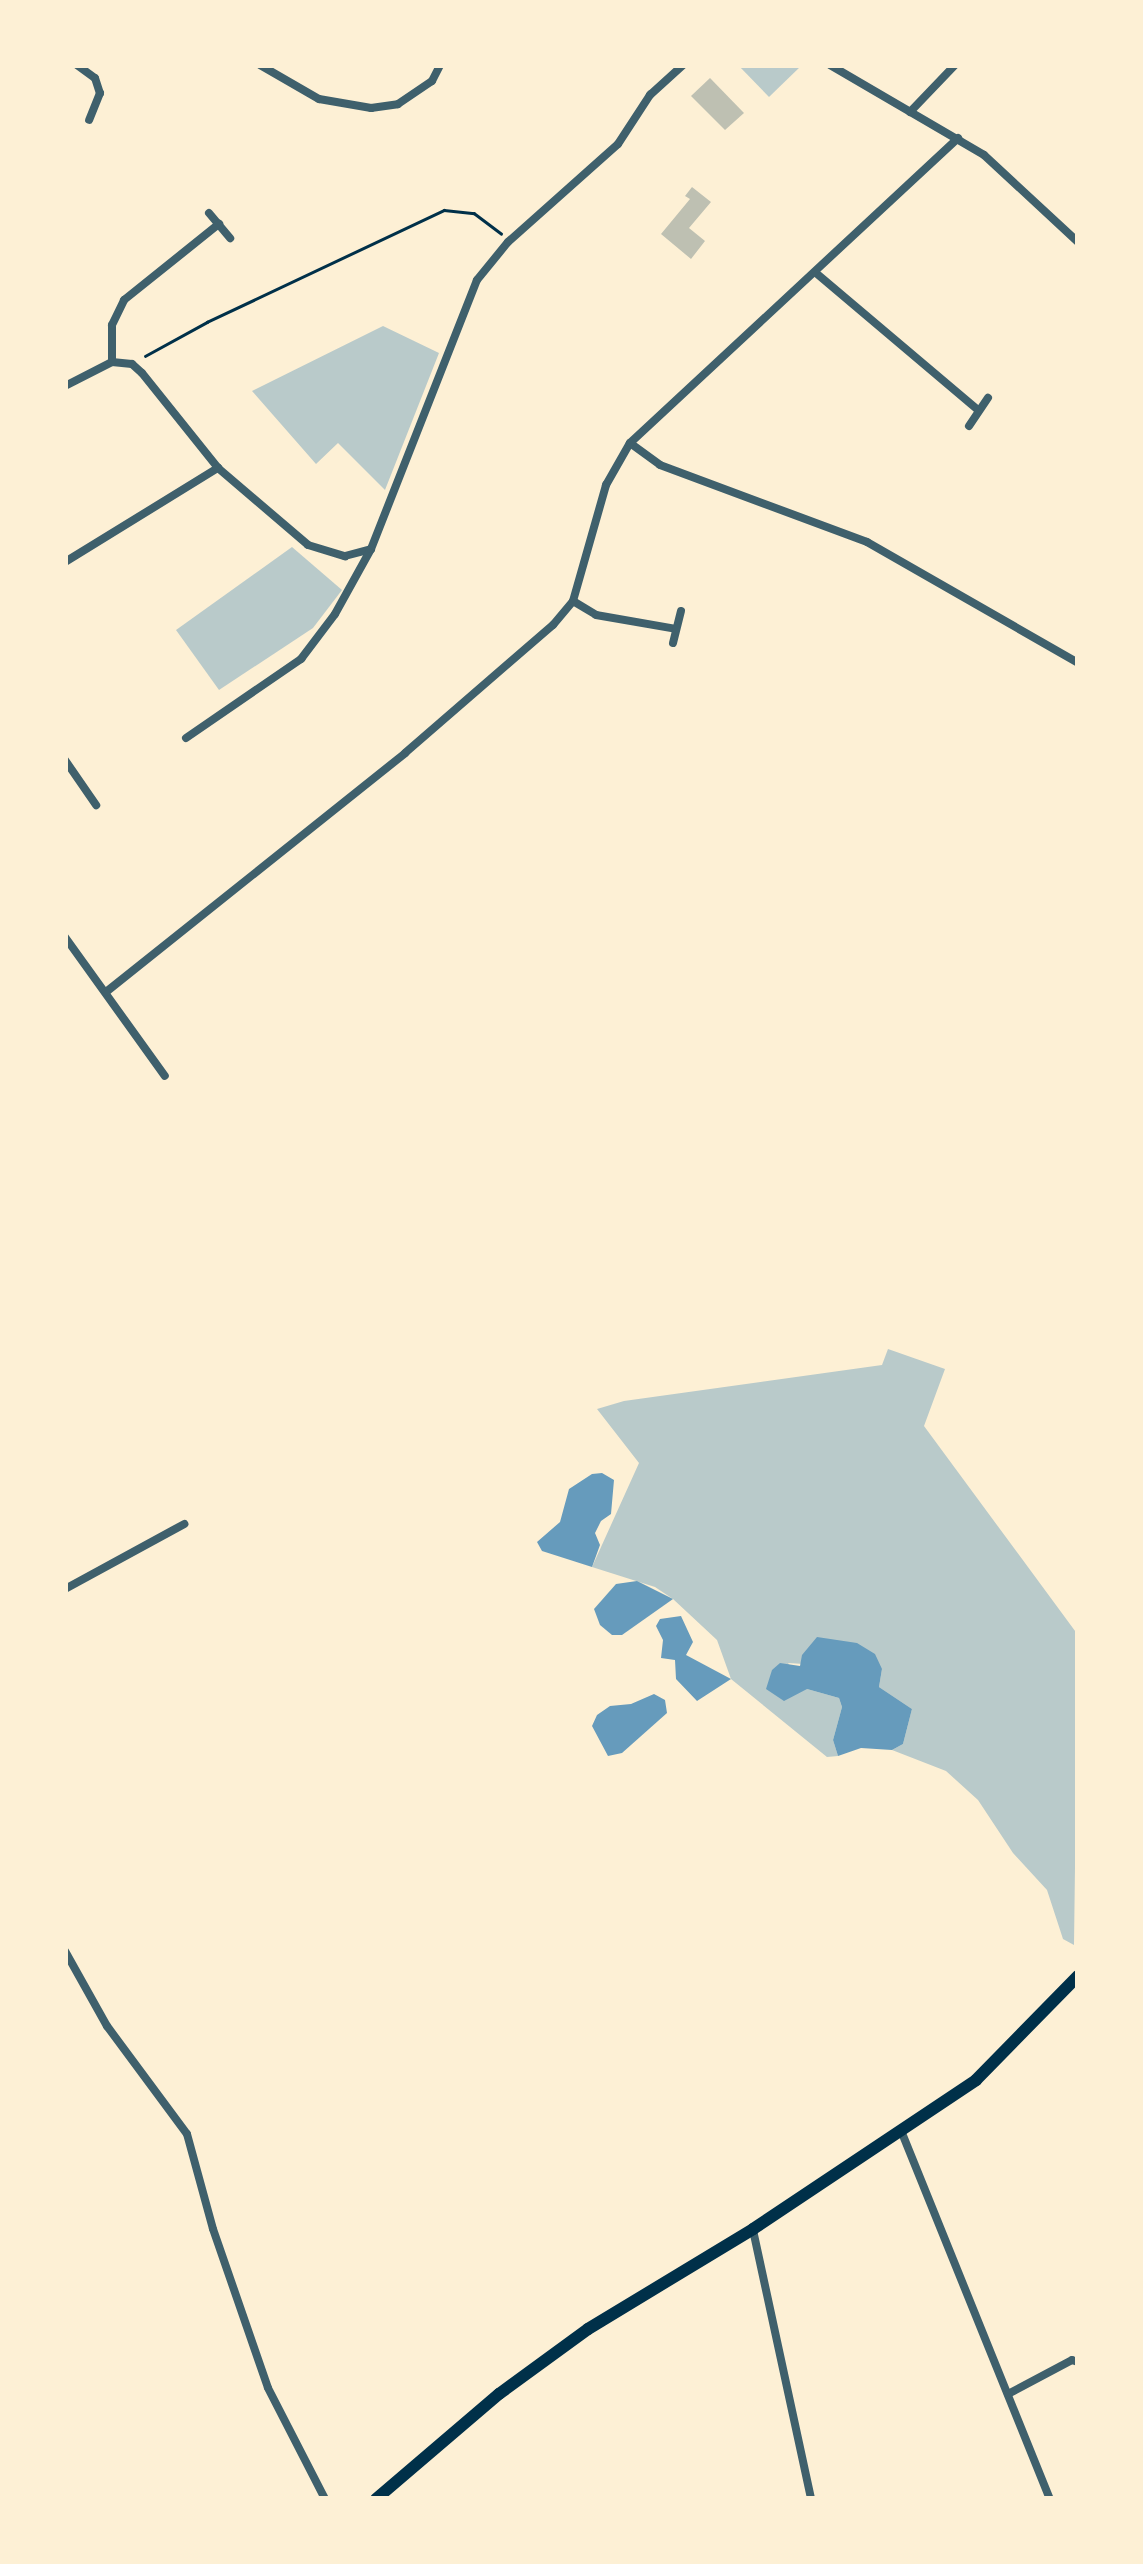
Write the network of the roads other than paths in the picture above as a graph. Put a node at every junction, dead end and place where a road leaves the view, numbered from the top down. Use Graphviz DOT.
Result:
graph roads {
  1 [pos="77,65"];
  2 [pos="260,65"];
  3 [pos="440,65"];
  4 [pos="683,65"];
  5 [pos="830,65"];
  6 [pos="955,65"];
  7 [pos="910,112"];
  8 [pos="89,120"];
  9 [pos="958,138"];
  10 [pos="209,213"];
  11 [pos="219,224"];
  12 [pos="230,238"];
  13 [pos="1078,242"];
  14 [pos="816,273"];
  15 [pos="112,362"];
  16 [pos="65,386"];
  17 [pos="988,398"];
  18 [pos="977,409"];
  19 [pos="969,426"];
  20 [pos="630,443"];
  21 [pos="218,468"];
  22 [pos="371,549"];
  23 [pos="65,562"];
  24 [pos="573,601"];
  25 [pos="680,612"];
  26 [pos="676,629"];
  27 [pos="674,643"];
  28 [pos="1078,663"];
  29 [pos="186,738"];
  30 [pos="65,760"];
  31 [pos="96,806"];
  32 [pos="65,936"];
  33 [pos="106,992"];
  34 [pos="165,1076"];
  35 [pos="184,1524"];
  36 [pos="65,1589"];
  37 [pos="65,1951"];
  38 [pos="1078,1976"];
  39 [pos="902,2133"];
  40 [pos="753,2229"];
  41 [pos="1078,2362"];
  42 [pos="1008,2394"];
  43 [pos="325,2499"];
  44 [pos="376,2499"];
  45 [pos="811,2499"];
  46 [pos="1050,2499"];
  1 -- 8 [label="street"];
  2 -- 3 [label="street"];
  4 -- 22 [label="street"];
  5 -- 7 [label="street"];
  6 -- 7 [label="street"];
  7 -- 9 [label="street"];
  9 -- 13 [label="street"];
  9 -- 14 [label="street"];
  10 -- 11 [label="street"];
  11 -- 12 [label="street"];
  11 -- 15 [label="street"];
  14 -- 18 [label="street"];
  14 -- 20 [label="street"];
  15 -- 16 [label="street"];
  15 -- 21 [label="street"];
  17 -- 18 [label="street"];
  18 -- 19 [label="street"];
  20 -- 24 [label="street"];
  20 -- 28 [label="street"];
  21 -- 22 [label="street"];
  21 -- 23 [label="street"];
  22 -- 29 [label="street"];
  24 -- 26 [label="street"];
  24 -- 33 [label="street"];
  25 -- 26 [label="street"];
  26 -- 27 [label="street"];
  30 -- 31 [label="street"];
  32 -- 33 [label="street"];
  33 -- 34 [label="street"];
  35 -- 36 [label="street"];
  37 -- 43 [label="street"];
  38 -- 39 [label="main road"];
  39 -- 40 [label="main road"];
  39 -- 42 [label="street"];
  40 -- 44 [label="main road"];
  40 -- 45 [label="street"];
  41 -- 42 [label="street"];
  42 -- 46 [label="street"];
}
